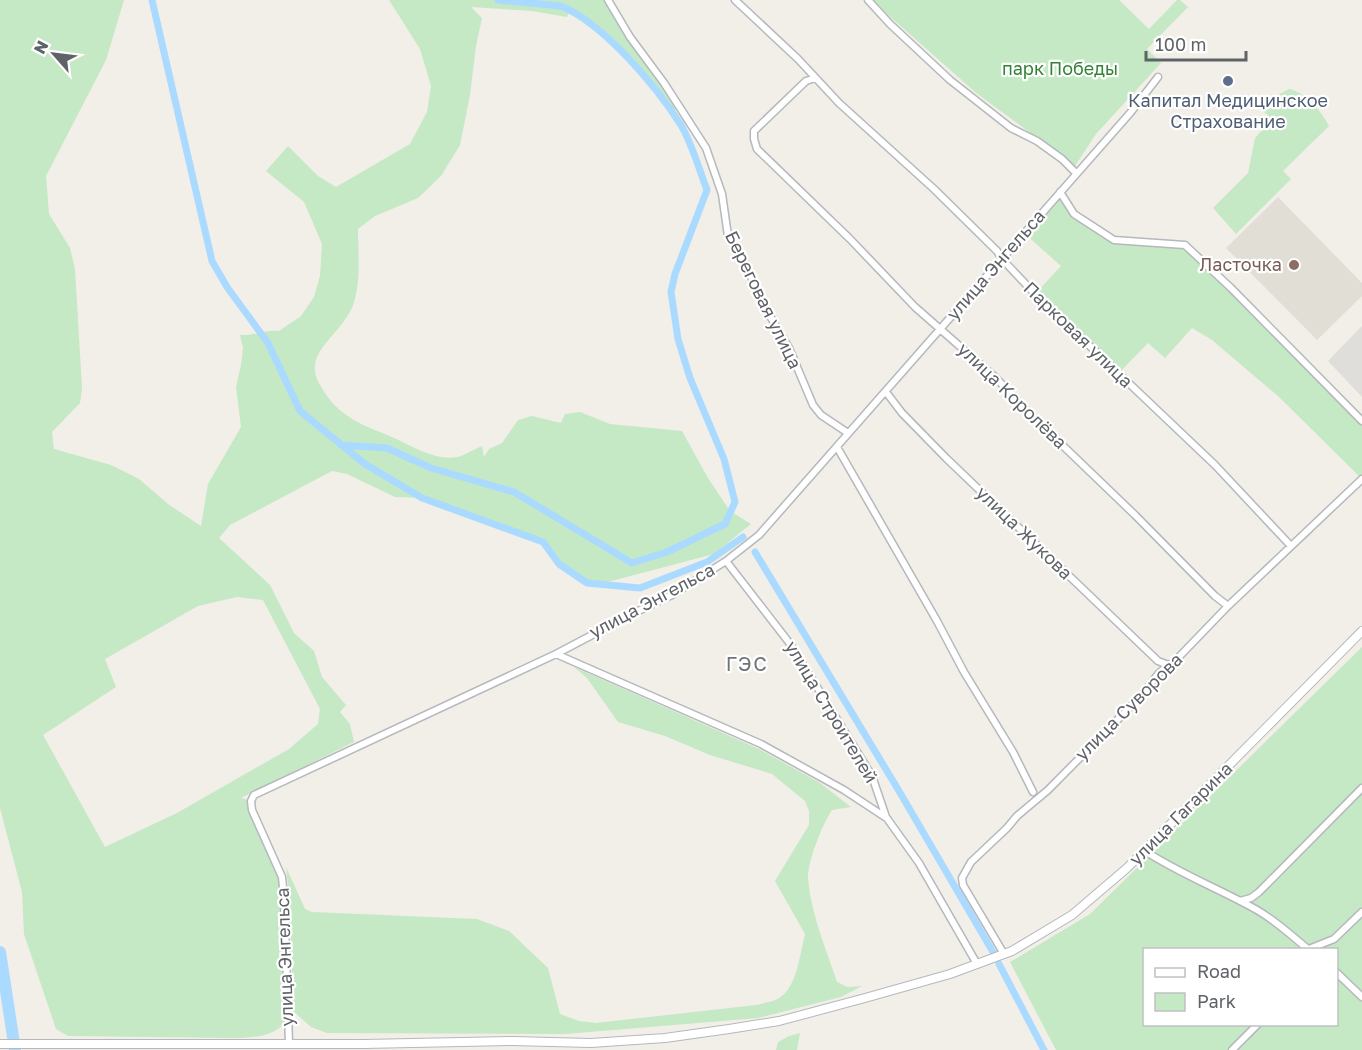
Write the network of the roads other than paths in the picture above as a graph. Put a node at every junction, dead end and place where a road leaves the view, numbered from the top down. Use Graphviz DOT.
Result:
graph roads {
  1 [pos="608,0"];
  2 [pos="735,0"];
  3 [pos="868,0"];
  4 [pos="807,69"];
  5 [pos="1158,76"];
  6 [pos="815,78"];
  7 [pos="806,81"];
  8 [pos="1076,173"];
  9 [pos="1060,192"];
  10 [pos="1002,259"];
  11 [pos="941,329"];
  12 [pos="886,392"];
  13 [pos="1362,421"];
  14 [pos="848,433"];
  15 [pos="837,447"];
  16 [pos="1362,479"];
  17 [pos="1290,545"];
  18 [pos="726,561"];
  19 [pos="1228,606"];
  20 [pos="1362,632"];
  21 [pos="556,654"];
  22 [pos="1168,665"];
  23 [pos="1362,788"];
  24 [pos="1033,792"];
  25 [pos="1041,796"];
  26 [pos="1031,803"];
  27 [pos="886,817"];
  28 [pos="1144,851"];
  29 [pos="1239,901"];
  30 [pos="1362,912"];
  31 [pos="1308,948"];
  32 [pos="1312,948"];
  33 [pos="1004,954"];
  34 [pos="977,964"];
  35 [pos="1338,974"];
  36 [pos="1362,997"];
  37 [pos="1256,1026"];
  38 [pos="289,1043"];
  39 [pos="0,1044"];
  40 [pos="1232,1050"];
  1 -- 14 [label="street, Береговая улица"];
  2 -- 4 [label="street, Парковая улица"];
  3 -- 8 [label="street"];
  4 -- 6 [label="street, Парковая улица"];
  4 -- 7 [label="street"];
  5 -- 8 [label="street, улица Энгельса"];
  6 -- 7 [label="street"];
  6 -- 10 [label="street, Парковая улица"];
  7 -- 11 [label="street, улица Королёва"];
  8 -- 9 [label="street, улица Энгельса"];
  9 -- 10 [label="street, улица Энгельса"];
  9 -- 13 [label="street"];
  10 -- 11 [label="street, улица Энгельса"];
  10 -- 17 [label="street, Парковая улица"];
  11 -- 12 [label="street, улица Энгельса"];
  11 -- 19 [label="street, улица Королёва"];
  12 -- 14 [label="street, улица Энгельса"];
  12 -- 22 [label="street, улица Жукова"];
  14 -- 15 [label="street, улица Энгельса"];
  15 -- 18 [label="street, улица Энгельса"];
  15 -- 24 [label="street"];
  16 -- 17 [label="street, улица Суворова"];
  17 -- 19 [label="street, улица Суворова"];
  18 -- 21 [label="street, улица Энгельса"];
  18 -- 27 [label="street, улица Строителей"];
  19 -- 22 [label="street, улица Суворова"];
  20 -- 28 [label="street, улица Гагарина"];
  21 -- 27 [label="street"];
  21 -- 38 [label="street, улица Энгельса"];
  22 -- 25 [label="street, улица Суворова"];
  23 -- 29 [label="street"];
  24 -- 25 [label="street"];
  24 -- 26 [label="street"];
  25 -- 26 [label="street, улица Суворова"];
  26 -- 33 [label="street, улица Суворова"];
  27 -- 34 [label="street, улица Строителей"];
  28 -- 29 [label="street"];
  28 -- 33 [label="street, улица Гагарина"];
  29 -- 31 [label="street"];
  30 -- 32 [label="street"];
  33 -- 34 [label="street, улица Гагарина"];
  34 -- 38 [label="street, улица Гагарина"];
  35 -- 36 [label="street"];
  37 -- 40 [label="street"];
  38 -- 39 [label="street, улица Гагарина"];
}
